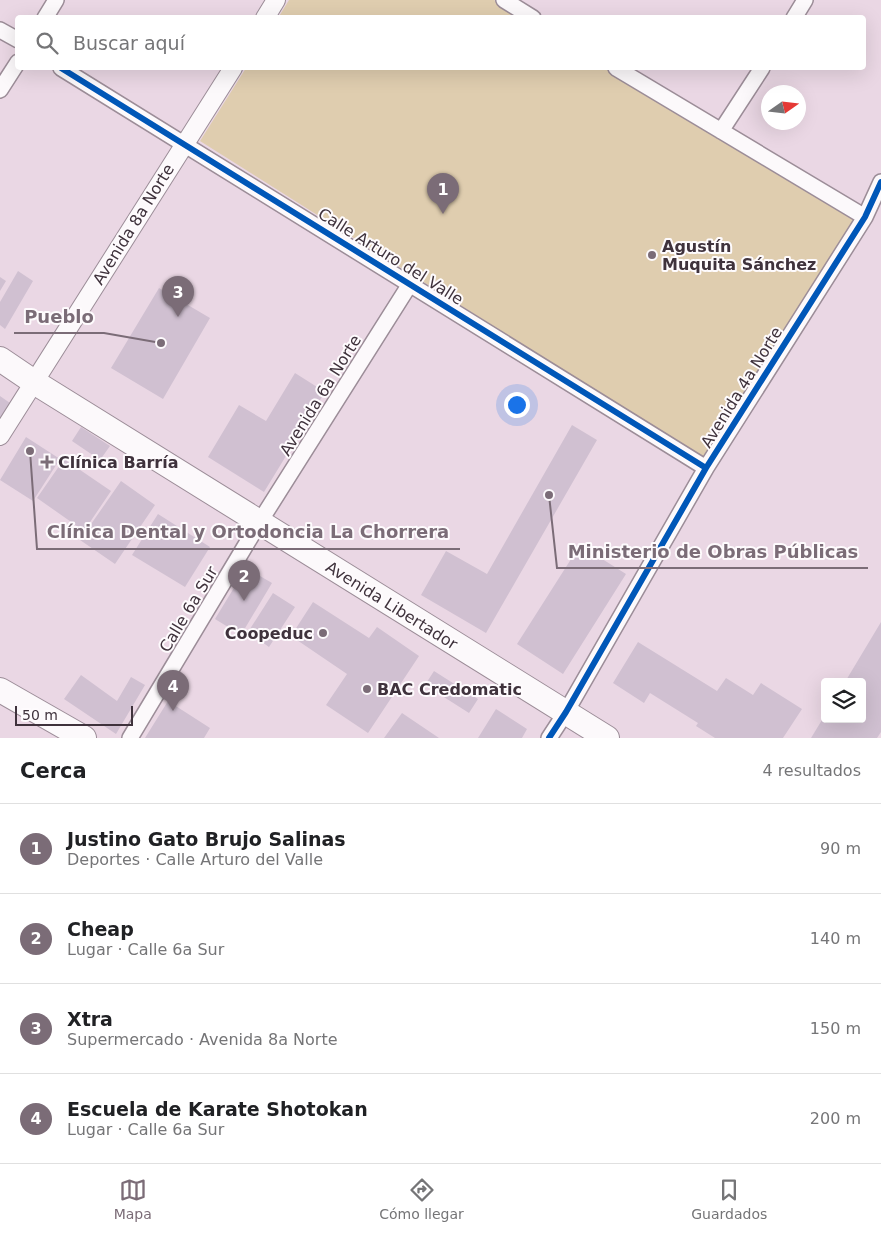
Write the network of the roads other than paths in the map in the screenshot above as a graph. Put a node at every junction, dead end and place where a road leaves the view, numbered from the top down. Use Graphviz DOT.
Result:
graph roads {
  1 [pos="56,0"];
  2 [pos="276,0"];
  3 [pos="504,0"];
  4 [pos="805,0"];
  5 [pos="47,15"];
  6 [pos="267,15"];
  7 [pos="528,15"];
  8 [pos="796,15"];
  9 [pos="0,30"];
  10 [pos="15,38"];
  11 [pos="15,67"];
  12 [pos="64,70"];
  13 [pos="232,70"];
  14 [pos="619,70"];
  15 [pos="761,70"];
  16 [pos="0,90"];
  17 [pos="721,131"];
  18 [pos="184,144"];
  19 [pos="881,182"];
  20 [pos="865,217"];
  21 [pos="410,284"];
  22 [pos="0,359"];
  23 [pos="34,382"];
  24 [pos="0,436"];
  25 [pos="706,468"];
  26 [pos="259,523"];
  27 [pos="0,690"];
  28 [pos="566,712"];
  29 [pos="84,738"];
  30 [pos="130,738"];
  31 [pos="549,738"];
  32 [pos="607,738"];
  1 -- 5 [label="street"];
  2 -- 6 [label="street"];
  3 -- 7 [label="street"];
  4 -- 8 [label="street"];
  9 -- 10 [label="street"];
  11 -- 16 [label="street"];
  12 -- 18 [label="street, Calle Arturo del Valle"];
  13 -- 18 [label="street, Avenida 8a Norte"];
  14 -- 17 [label="street"];
  15 -- 17 [label="street"];
  17 -- 20 [label="street"];
  18 -- 21 [label="street, Calle Arturo del Valle"];
  18 -- 23 [label="street, Avenida 8a Norte"];
  19 -- 20 [label="street, Avenida 4a Norte"];
  20 -- 25 [label="street, Avenida 4a Norte"];
  21 -- 25 [label="street, Calle Arturo del Valle"];
  21 -- 26 [label="street, Avenida 6a Norte"];
  22 -- 23 [label="highway, Avenida Libertador"];
  23 -- 24 [label="street, Avenida 8a Norte"];
  23 -- 26 [label="highway, Avenida Libertador"];
  25 -- 28 [label="street, Avenida 4a Norte"];
  26 -- 28 [label="highway, Avenida Libertador"];
  26 -- 30 [label="street, Calle 6a Sur"];
  27 -- 29 [label="highway"];
  28 -- 31 [label="street, Avenida 4a Norte"];
  28 -- 32 [label="highway, Avenida Libertador"];
}
